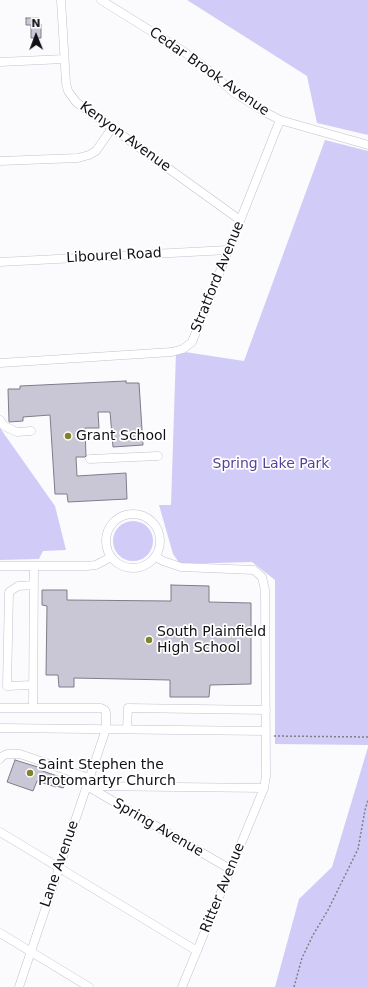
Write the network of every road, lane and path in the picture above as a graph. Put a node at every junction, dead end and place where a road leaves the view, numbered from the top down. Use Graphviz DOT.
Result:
graph roads {
  1 [pos="61,0"];
  2 [pos="101,0"];
  3 [pos="64,59"];
  4 [pos="0,62"];
  5 [pos="280,120"];
  6 [pos="112,128"];
  7 [pos="368,145"];
  8 [pos="0,161"];
  9 [pos="240,220"];
  10 [pos="228,250"];
  11 [pos="0,262"];
  12 [pos="0,364"];
  13 [pos="0,367"];
  14 [pos="0,420"];
  15 [pos="31,431"];
  16 [pos="158,456"];
  17 [pos="90,459"];
  18 [pos="111,557"];
  19 [pos="156,557"];
  20 [pos="0,566"];
  21 [pos="34,566"];
  22 [pos="34,585"];
  23 [pos="33,685"];
  24 [pos="0,708"];
  25 [pos="33,708"];
  26 [pos="266,710"];
  27 [pos="0,728"];
  28 [pos="106,729"];
  29 [pos="127,729"];
  30 [pos="266,733"];
  31 [pos="368,738"];
  32 [pos="0,759"];
  33 [pos="88,782"];
  34 [pos="264,788"];
  35 [pos="368,800"];
  36 [pos="0,832"];
  37 [pos="59,867"];
  38 [pos="230,869"];
  39 [pos="0,933"];
  40 [pos="197,951"];
  41 [pos="31,952"];
  42 [pos="19,987"];
  43 [pos="89,987"];
  44 [pos="182,987"];
  45 [pos="294,987"];
  1 -- 3 [label="street, Kenyon Avenue"];
  2 -- 5 [label="street, Cedar Brook Avenue"];
  3 -- 4 [label="street"];
  3 -- 6 [label="street, Kenyon Avenue"];
  5 -- 7 [label="street, Cedar Brook Avenue"];
  5 -- 9 [label="street, Stratford Avenue"];
  6 -- 8 [label="street"];
  6 -- 9 [label="street, Kenyon Avenue"];
  9 -- 10 [label="street, Stratford Avenue"];
  10 -- 11 [label="street, Libourel Road"];
  10 -- 12 [label="street, Stratford Avenue"];
  12 -- 13 [label="street"];
  14 -- 15 [label="street"];
  16 -- 17 [label="street"];
  18 -- 19 [label="street"];
  18 -- 19 [label="street"];
  18 -- 21 [label="street"];
  19 -- 26 [label="street, Ritter Avenue"];
  20 -- 21 [label="street"];
  21 -- 22 [label="street"];
  22 -- 23 [label="street"];
  22 -- 23 [label="street"];
  23 -- 25 [label="street"];
  24 -- 25 [label="street"];
  25 -- 28 [label="street"];
  26 -- 29 [label="street"];
  26 -- 30 [label="street, Ritter Avenue"];
  27 -- 28 [label="street"];
  28 -- 29 [label="street"];
  28 -- 33 [label="street, Lane Avenue"];
  29 -- 30 [label="street"];
  30 -- 31 [label="path"];
  30 -- 34 [label="street, Ritter Avenue"];
  32 -- 33 [label="street"];
  33 -- 34 [label="street"];
  33 -- 37 [label="street, Lane Avenue"];
  33 -- 38 [label="street, Spring Avenue"];
  34 -- 38 [label="street, Ritter Avenue"];
  35 -- 45 [label="path"];
  36 -- 37 [label="street"];
  37 -- 40 [label="street"];
  37 -- 41 [label="street, Lane Avenue"];
  38 -- 40 [label="street, Ritter Avenue"];
  39 -- 41 [label="street"];
  40 -- 44 [label="street, Ritter Avenue"];
  41 -- 42 [label="street, Lane Avenue"];
  41 -- 43 [label="street"];
}
